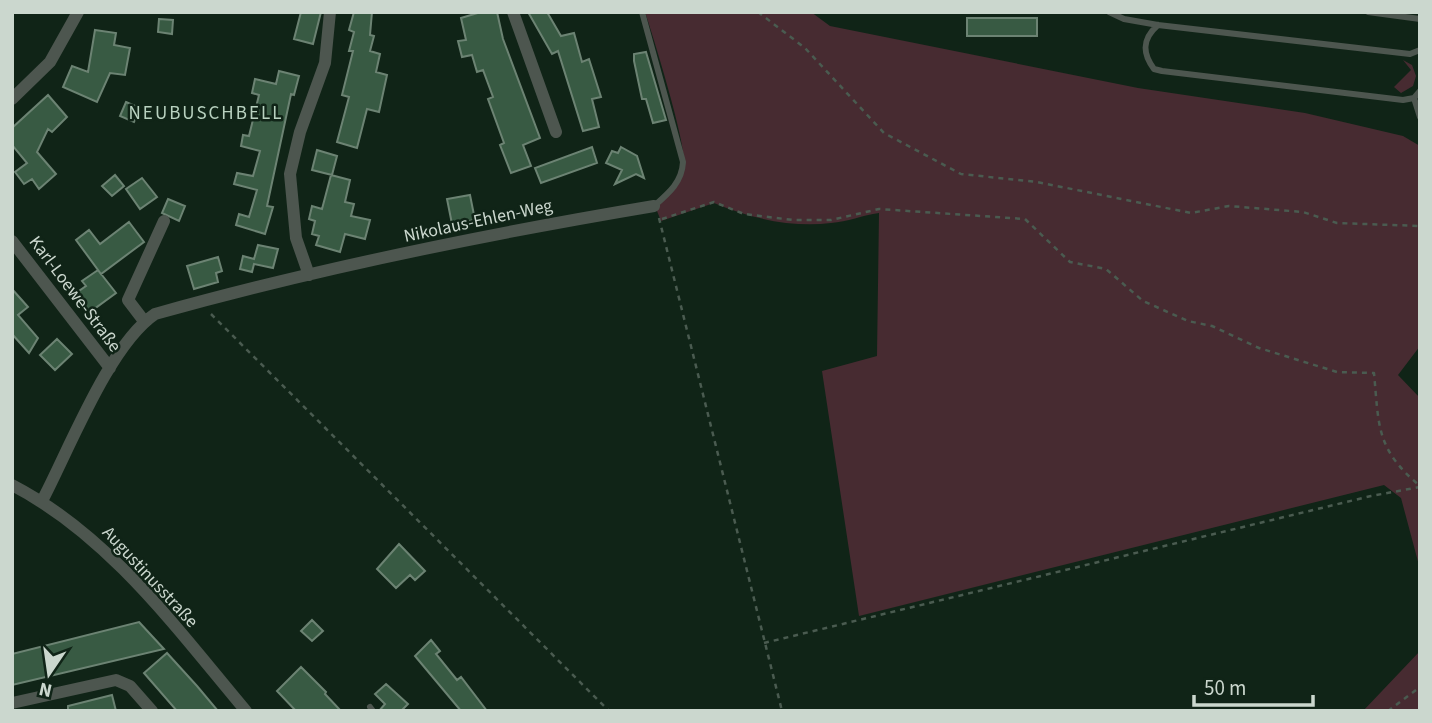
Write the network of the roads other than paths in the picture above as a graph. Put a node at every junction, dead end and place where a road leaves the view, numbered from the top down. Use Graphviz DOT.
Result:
graph roads {
  1 [pos="78,12"];
  2 [pos="330,12"];
  3 [pos="513,12"];
  4 [pos="642,12"];
  5 [pos="1109,12"];
  6 [pos="1368,12"];
  7 [pos="1420,19"];
  8 [pos="1158,25"];
  9 [pos="1418,52"];
  10 [pos="1420,60"];
  11 [pos="1420,91"];
  12 [pos="1414,98"];
  13 [pos="12,99"];
  14 [pos="1420,117"];
  15 [pos="556,132"];
  16 [pos="654,206"];
  17 [pos="164,221"];
  18 [pos="12,241"];
  19 [pos="309,275"];
  20 [pos="144,321"];
  21 [pos="110,368"];
  22 [pos="12,485"];
  23 [pos="42,501"];
  24 [pos="12,703"];
  25 [pos="152,711"];
  26 [pos="246,711"];
  1 -- 13 [label="street"];
  2 -- 19 [label="street"];
  3 -- 15 [label="street"];
  4 -- 16 [label="lane"];
  5 -- 8 [label="lane"];
  6 -- 7 [label="lane"];
  8 -- 9 [label="lane"];
  8 -- 12 [label="lane"];
  9 -- 10 [label="lane"];
  11 -- 12 [label="lane"];
  12 -- 14 [label="lane"];
  16 -- 19 [label="street, Nikolaus-Ehlen-Weg"];
  17 -- 20 [label="street"];
  18 -- 21 [label="street, Karl-Loewe-Straße"];
  19 -- 20 [label="street, Nikolaus-Ehlen-Weg"];
  20 -- 21 [label="street"];
  21 -- 23 [label="street"];
  22 -- 23 [label="street, Augustinusstraße"];
  23 -- 26 [label="street, Augustinusstraße"];
  24 -- 25 [label="street"];
}
